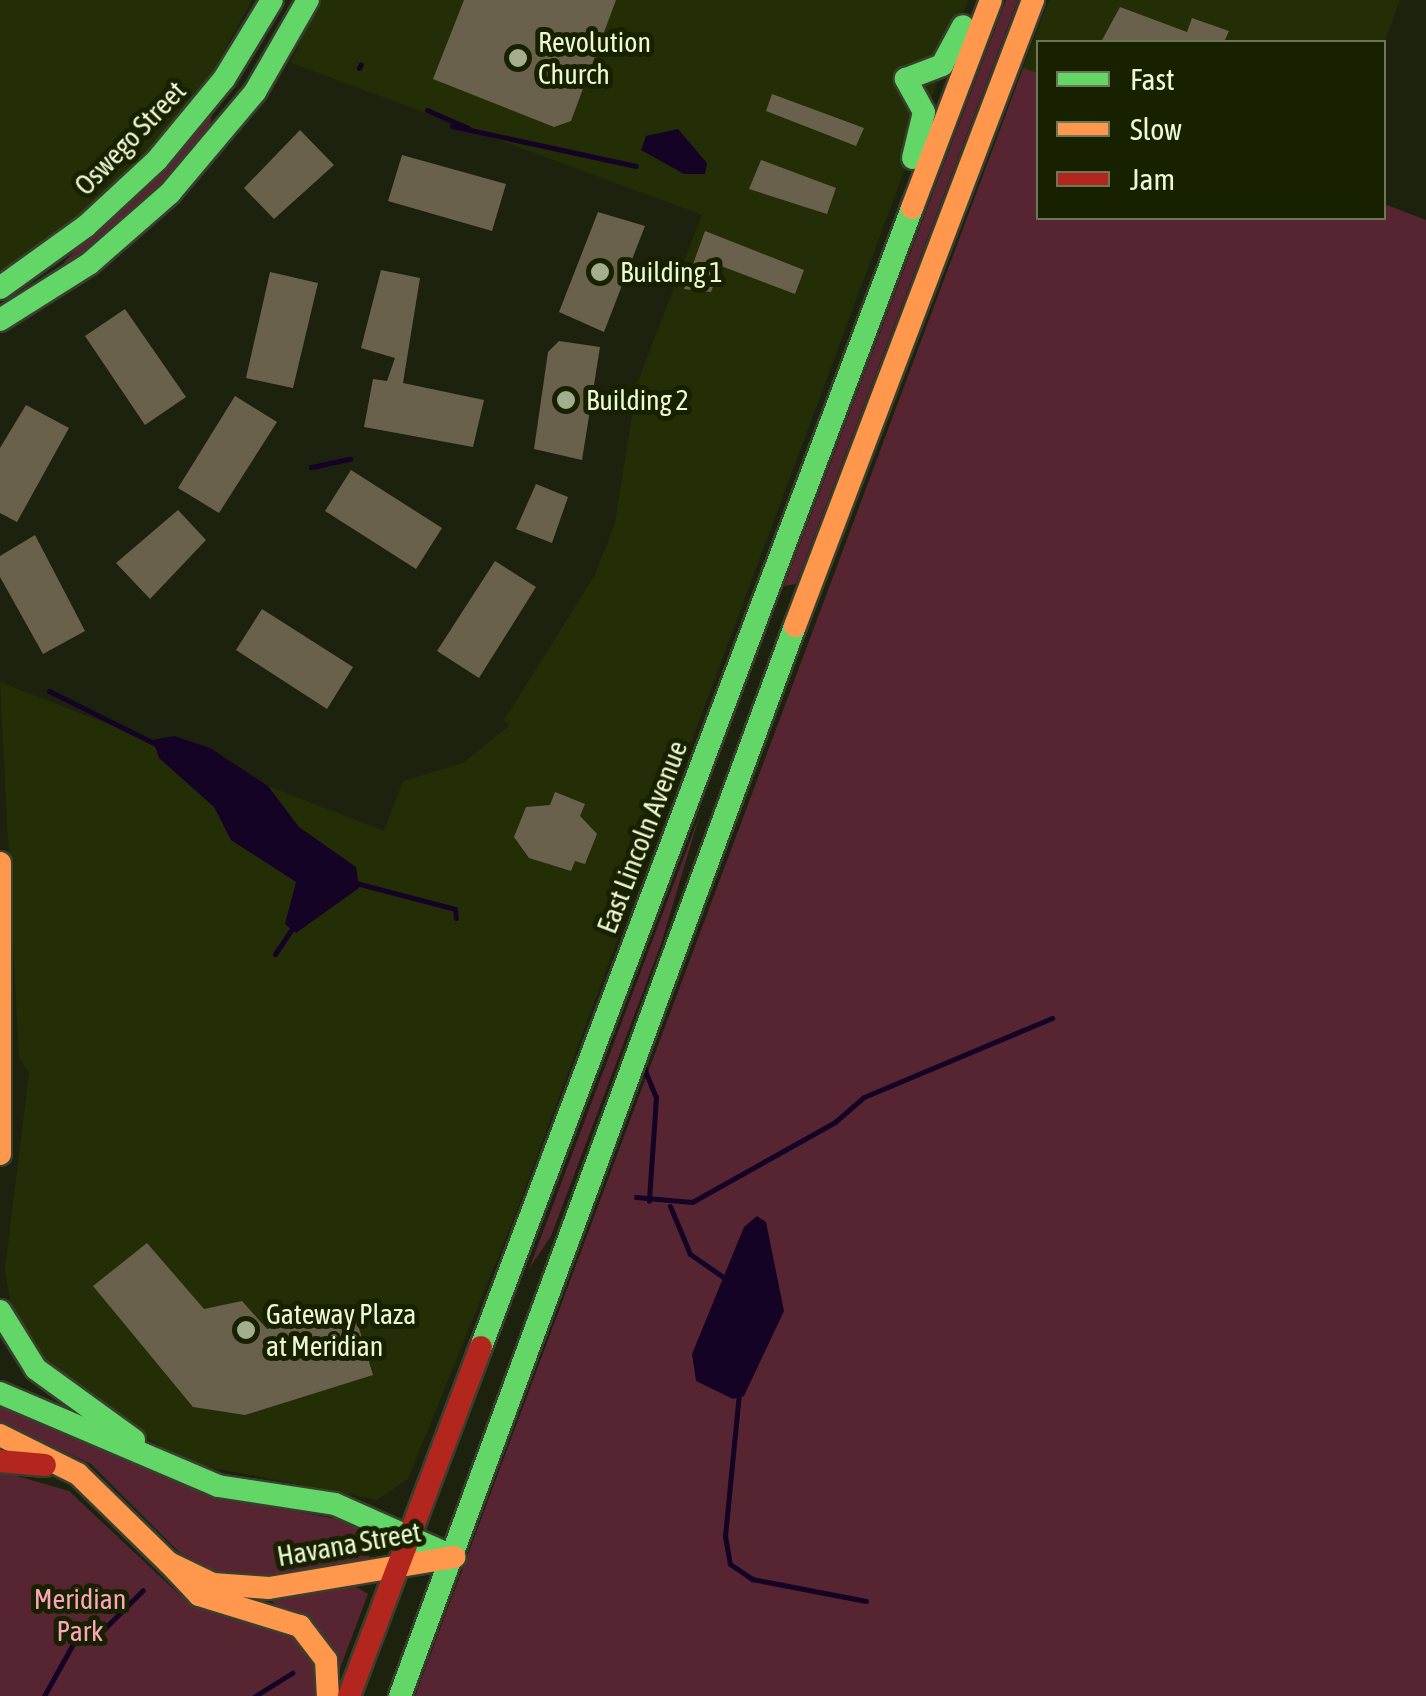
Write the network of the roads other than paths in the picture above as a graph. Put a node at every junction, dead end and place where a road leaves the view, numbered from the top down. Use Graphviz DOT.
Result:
graph roads {
  1 [pos="272,0"];
  2 [pos="308,0"];
  3 [pos="973,0"];
  4 [pos="991,0"];
  5 [pos="1034,0"];
  6 [pos="0,288"];
  7 [pos="874,307"];
  8 [pos="0,320"];
  9 [pos="0,864"];
  10 [pos="1,1094"];
  11 [pos="0,1154"];
  12 [pos="0,1311"];
  13 [pos="0,1393"];
  14 [pos="0,1434"];
  15 [pos="149,1453"];
  16 [pos="0,1461"];
  17 [pos="78,1474"];
  18 [pos="410,1534"];
  19 [pos="454,1556"];
  20 [pos="168,1563"];
  21 [pos="398,1564"];
  22 [pos="328,1696"];
  23 [pos="349,1696"];
  24 [pos="400,1696"];
  1 -- 6 [label="main road, Oswego Street"];
  2 -- 8 [label="main road"];
  3 -- 7 [label="main road"];
  4 -- 7 [label="main road, East Lincoln Avenue"];
  5 -- 19 [label="main road"];
  7 -- 18 [label="main road, East Lincoln Avenue"];
  9 -- 10 [label="main road"];
  10 -- 11 [label="main road"];
  12 -- 15 [label="main road"];
  13 -- 15 [label="main road, Havana Street"];
  14 -- 17 [label="main road, Havana Street"];
  15 -- 18 [label="main road, Havana Street"];
  16 -- 17 [label="main road"];
  17 -- 20 [label="main road, Havana Street"];
  18 -- 19 [label="main road, Havana Street"];
  18 -- 21 [label="main road, East Lincoln Avenue"];
  19 -- 21 [label="main road, Havana Street"];
  19 -- 24 [label="main road"];
  20 -- 21 [label="main road, Havana Street"];
  20 -- 22 [label="main road"];
  21 -- 23 [label="main road, East Lincoln Avenue"];
}
